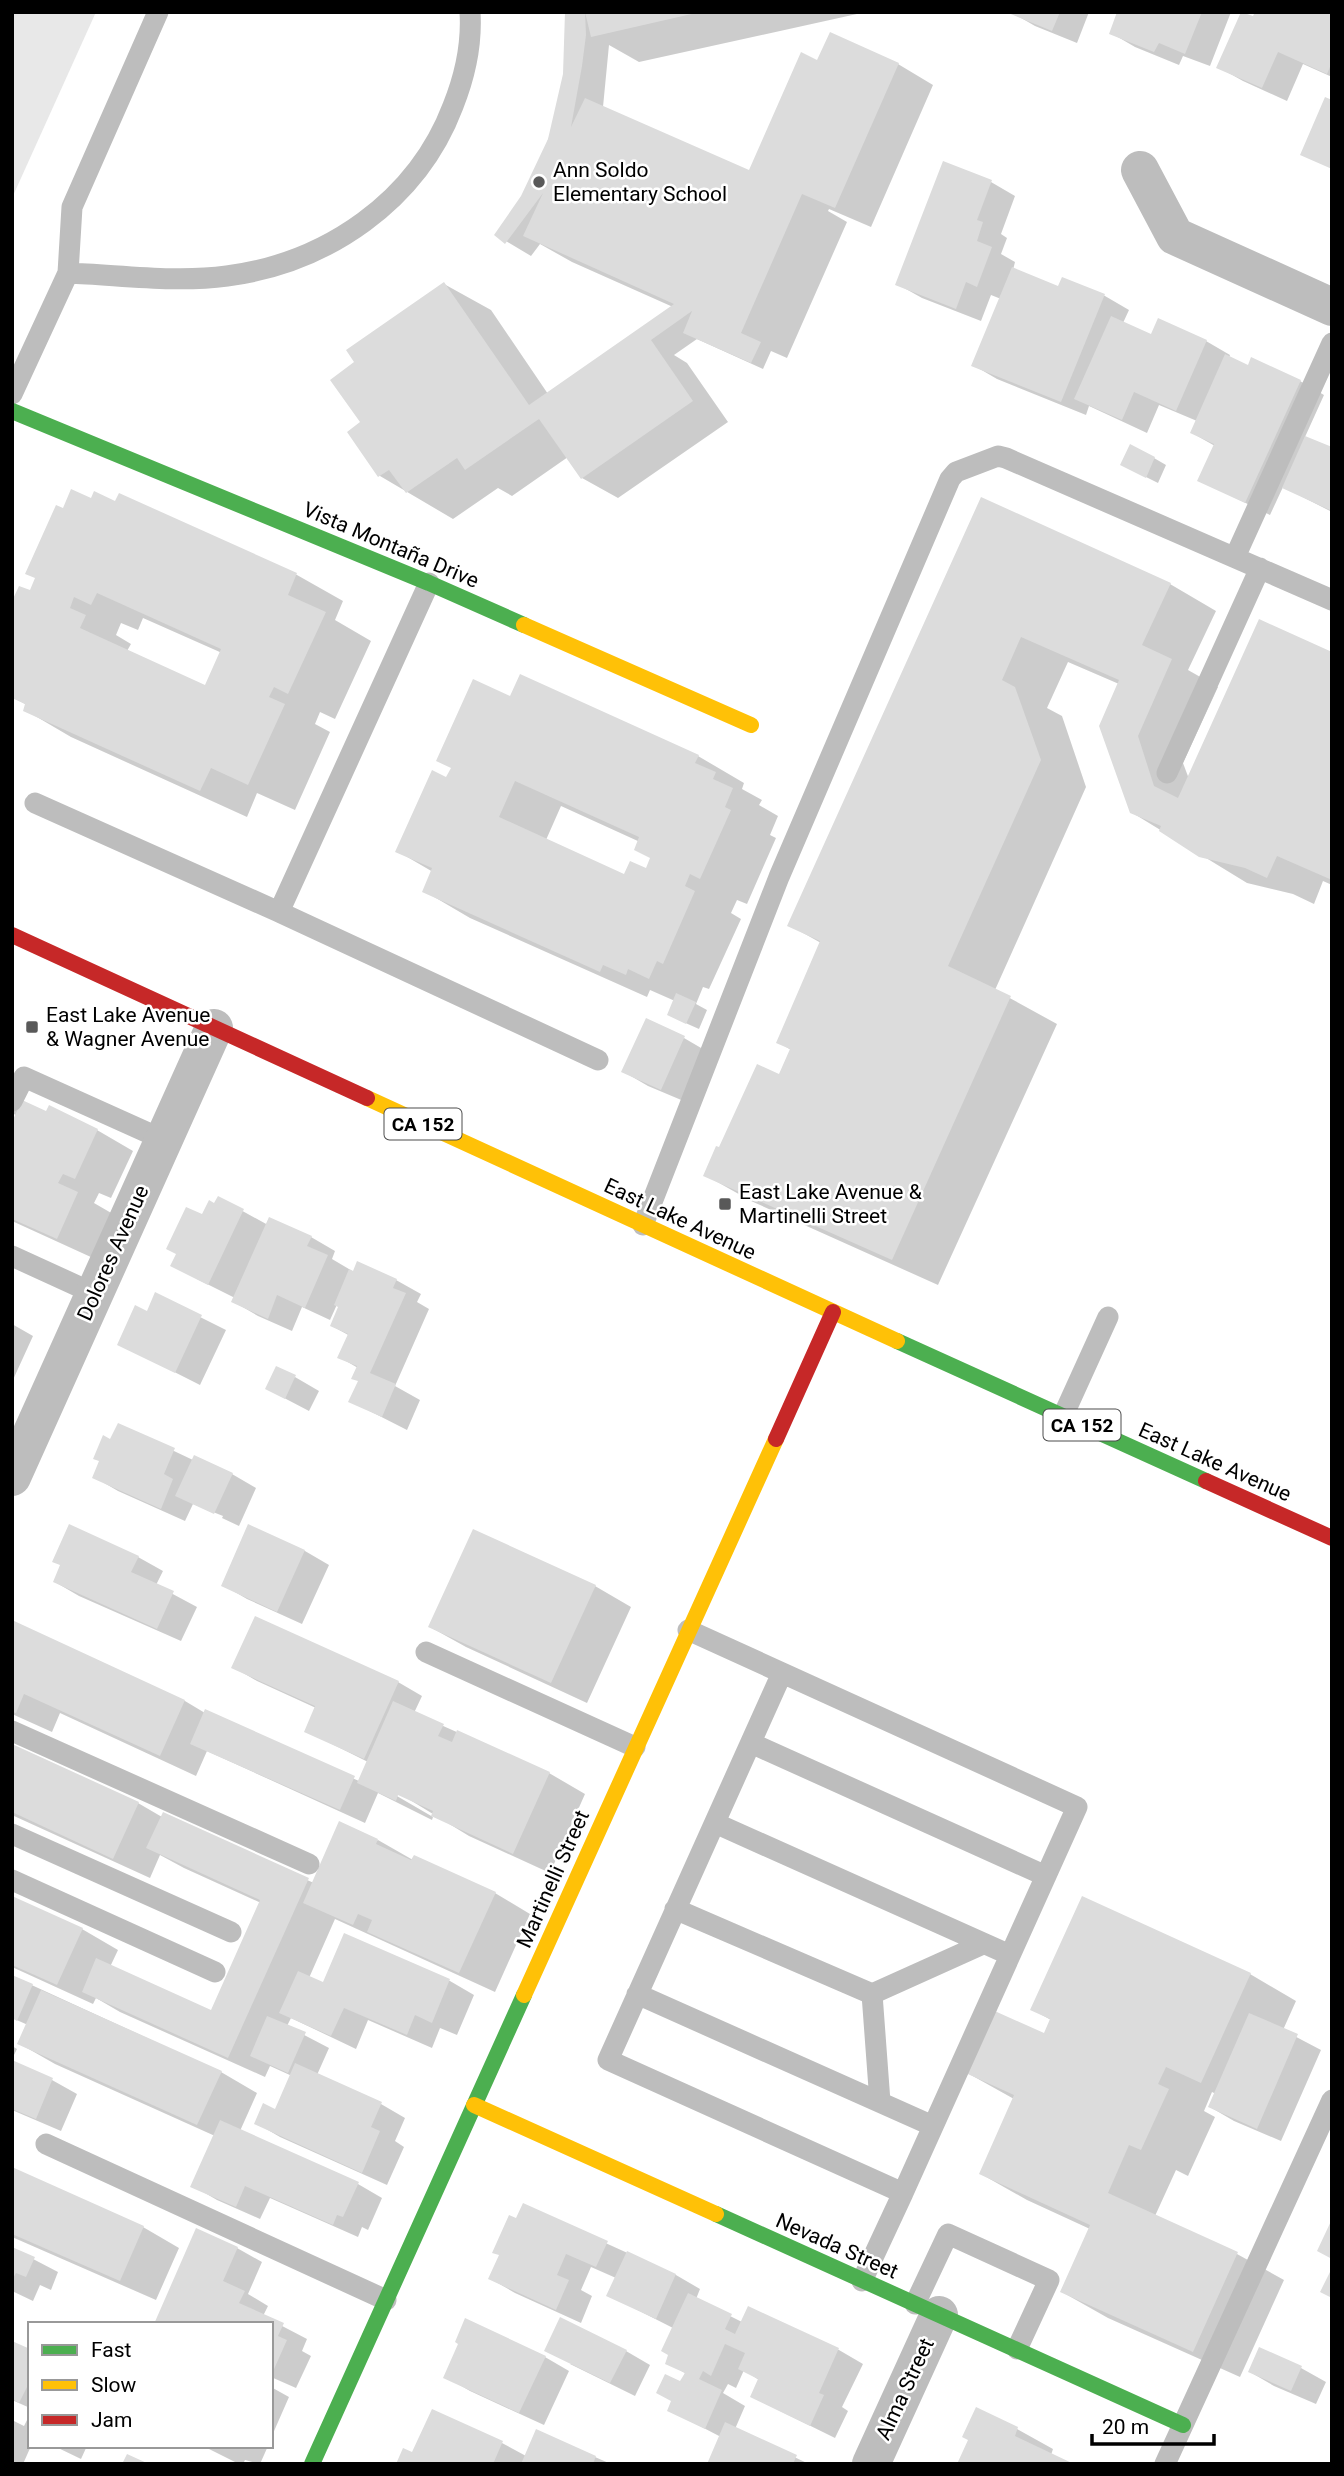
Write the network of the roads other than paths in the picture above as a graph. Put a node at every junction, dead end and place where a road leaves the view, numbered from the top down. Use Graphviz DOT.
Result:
graph roads {
  1 [pos="158,12"];
  2 [pos="470,12"];
  3 [pos="1140,170"];
  4 [pos="68,273"];
  5 [pos="1332,307"];
  6 [pos="1332,343"];
  7 [pos="12,394"];
  8 [pos="12,411"];
  9 [pos="1235,557"];
  10 [pos="1260,568"];
  11 [pos="429,583"];
  12 [pos="1332,600"];
  13 [pos="751,725"];
  14 [pos="1167,773"];
  15 [pos="35,803"];
  16 [pos="279,912"];
  17 [pos="12,935"];
  18 [pos="214,1028"];
  19 [pos="597,1060"];
  20 [pos="12,1101"];
  21 [pos="164,1140"];
  22 [pos="643,1225"];
  23 [pos="12,1256"];
  24 [pos="94,1294"];
  25 [pos="833,1312"];
  26 [pos="1108,1317"];
  27 [pos="1063,1416"];
  28 [pos="12,1477"];
  29 [pos="1332,1538"];
  30 [pos="688,1630"];
  31 [pos="426,1653"];
  32 [pos="782,1673"];
  33 [pos="12,1731"];
  34 [pos="751,1743"];
  35 [pos="635,1747"];
  36 [pos="715,1823"];
  37 [pos="12,1834"];
  38 [pos="309,1864"];
  39 [pos="1046,1876"];
  40 [pos="12,1880"];
  41 [pos="676,1909"];
  42 [pos="231,1933"];
  43 [pos="983,1944"];
  44 [pos="1010,1955"];
  45 [pos="215,1972"];
  46 [pos="637,1994"];
  47 [pos="872,1994"];
  48 [pos="1332,2100"];
  49 [pos="880,2102"];
  50 [pos="474,2105"];
  51 [pos="933,2126"];
  52 [pos="46,2144"];
  53 [pos="903,2193"];
  54 [pos="862,2281"];
  55 [pos="386,2300"];
  56 [pos="927,2309"];
  57 [pos="1017,2350"];
  58 [pos="1183,2425"];
  59 [pos="312,2464"];
  60 [pos="871,2464"];
  61 [pos="1165,2464"];
  1 -- 4 [label="lane"];
  2 -- 4 [label="lane"];
  3 -- 5 [label="street"];
  4 -- 7 [label="lane"];
  6 -- 9 [label="lane"];
  8 -- 11 [label="street, Vista Montaña Drive"];
  9 -- 10 [label="lane"];
  9 -- 22 [label="lane"];
  10 -- 12 [label="lane"];
  10 -- 14 [label="lane"];
  11 -- 13 [label="street, Vista Montaña Drive"];
  11 -- 16 [label="lane"];
  15 -- 16 [label="lane"];
  16 -- 19 [label="lane"];
  17 -- 18 [label="street, East Lake Avenue / CA 152"];
  18 -- 21 [label="street, Dolores Avenue"];
  18 -- 22 [label="street, East Lake Avenue / CA 152"];
  20 -- 21 [label="lane"];
  21 -- 24 [label="street, Dolores Avenue"];
  22 -- 25 [label="street, East Lake Avenue / CA 152"];
  23 -- 24 [label="lane"];
  24 -- 28 [label="street, Dolores Avenue"];
  25 -- 27 [label="street, East Lake Avenue / CA 152"];
  25 -- 30 [label="street, Martinelli Street"];
  26 -- 27 [label="lane"];
  27 -- 29 [label="street, East Lake Avenue / CA 152"];
  30 -- 32 [label="lane"];
  30 -- 35 [label="street, Martinelli Street"];
  31 -- 35 [label="lane"];
  32 -- 34 [label="lane"];
  32 -- 39 [label="lane"];
  33 -- 38 [label="lane"];
  34 -- 36 [label="lane"];
  34 -- 39 [label="lane"];
  35 -- 50 [label="street, Martinelli Street"];
  36 -- 41 [label="lane"];
  36 -- 43 [label="lane"];
  37 -- 42 [label="lane"];
  39 -- 44 [label="lane"];
  40 -- 45 [label="lane"];
  41 -- 46 [label="lane"];
  41 -- 47 [label="lane"];
  43 -- 44 [label="lane"];
  43 -- 47 [label="lane"];
  44 -- 51 [label="lane"];
  46 -- 49 [label="lane"];
  46 -- 53 [label="lane"];
  47 -- 49 [label="lane"];
  48 -- 58 [label="lane"];
  49 -- 51 [label="lane"];
  50 -- 54 [label="street, Nevada Street"];
  50 -- 55 [label="street, Martinelli Street"];
  51 -- 53 [label="lane"];
  52 -- 55 [label="lane"];
  53 -- 54 [label="lane"];
  54 -- 56 [label="street, Nevada Street"];
  55 -- 59 [label="street, Martinelli Street"];
  56 -- 57 [label="street, Nevada Street"];
  56 -- 57 [label="lane"];
  56 -- 60 [label="street, Alma Street"];
  57 -- 58 [label="street, Nevada Street"];
  58 -- 61 [label="lane"];
}
